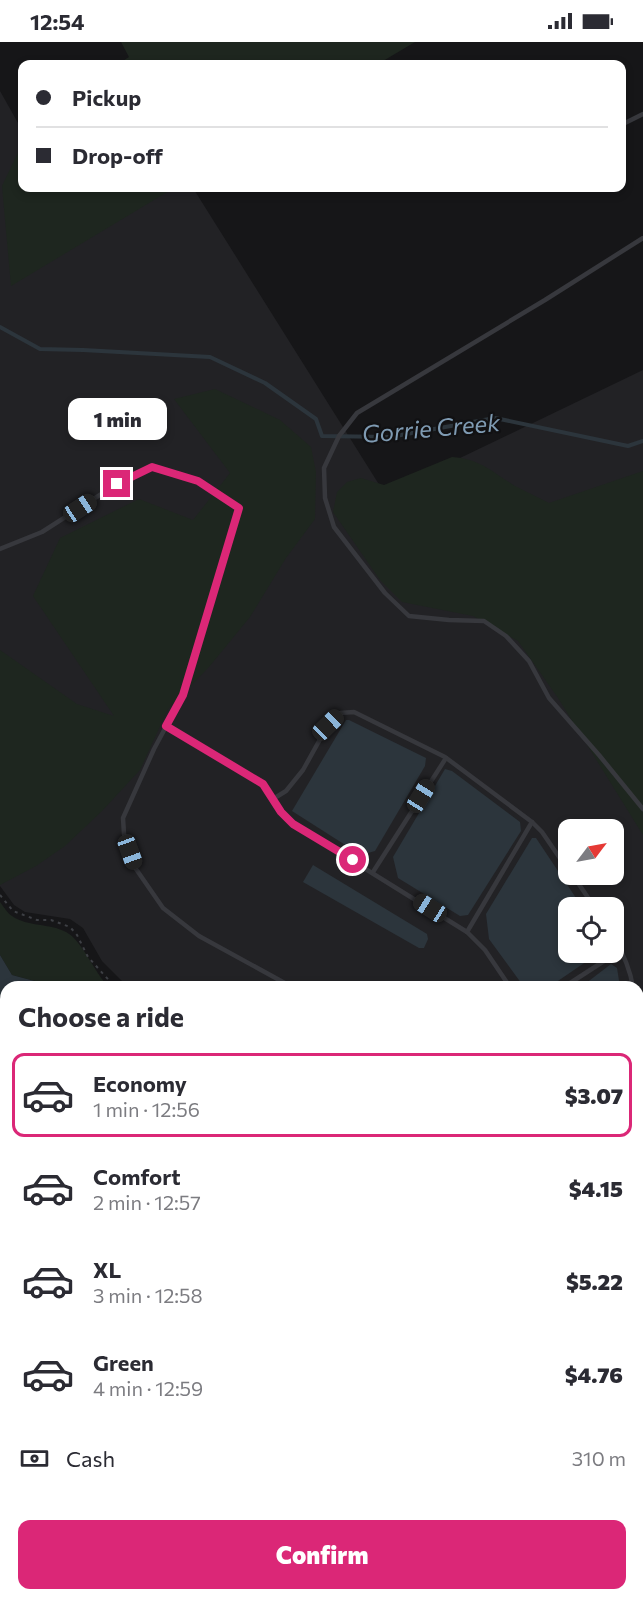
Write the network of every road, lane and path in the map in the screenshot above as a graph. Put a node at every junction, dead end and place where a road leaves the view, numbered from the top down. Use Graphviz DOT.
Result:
graph roads {
  1 [pos="643,114"];
  2 [pos="626,122"];
  3 [pos="643,238"];
  4 [pos="0,549"];
  5 [pos="166,726"];
  6 [pos="446,758"];
  7 [pos="273,799"];
  8 [pos="643,809"];
  9 [pos="532,822"];
  10 [pos="558,855"];
  11 [pos="373,872"];
  12 [pos="0,895"];
  13 [pos="467,932"];
  14 [pos="624,958"];
  15 [pos="601,963"];
  16 [pos="110,981"];
  17 [pos="281,981"];
  18 [pos="506,981"];
  19 [pos="573,981"];
  20 [pos="632,981"];
  1 -- 2 [label="lane"];
  3 -- 8 [label="lane"];
  4 -- 5 [label="lane"];
  5 -- 7 [label="lane"];
  5 -- 17 [label="lane"];
  6 -- 7 [label="lane"];
  6 -- 9 [label="lane"];
  6 -- 11 [label="lane"];
  7 -- 11 [label="lane"];
  9 -- 10 [label="lane"];
  9 -- 13 [label="lane"];
  11 -- 13 [label="lane"];
  12 -- 16 [label="path"];
  13 -- 18 [label="lane"];
  14 -- 20 [label="lane"];
  15 -- 19 [label="lane"];
}
